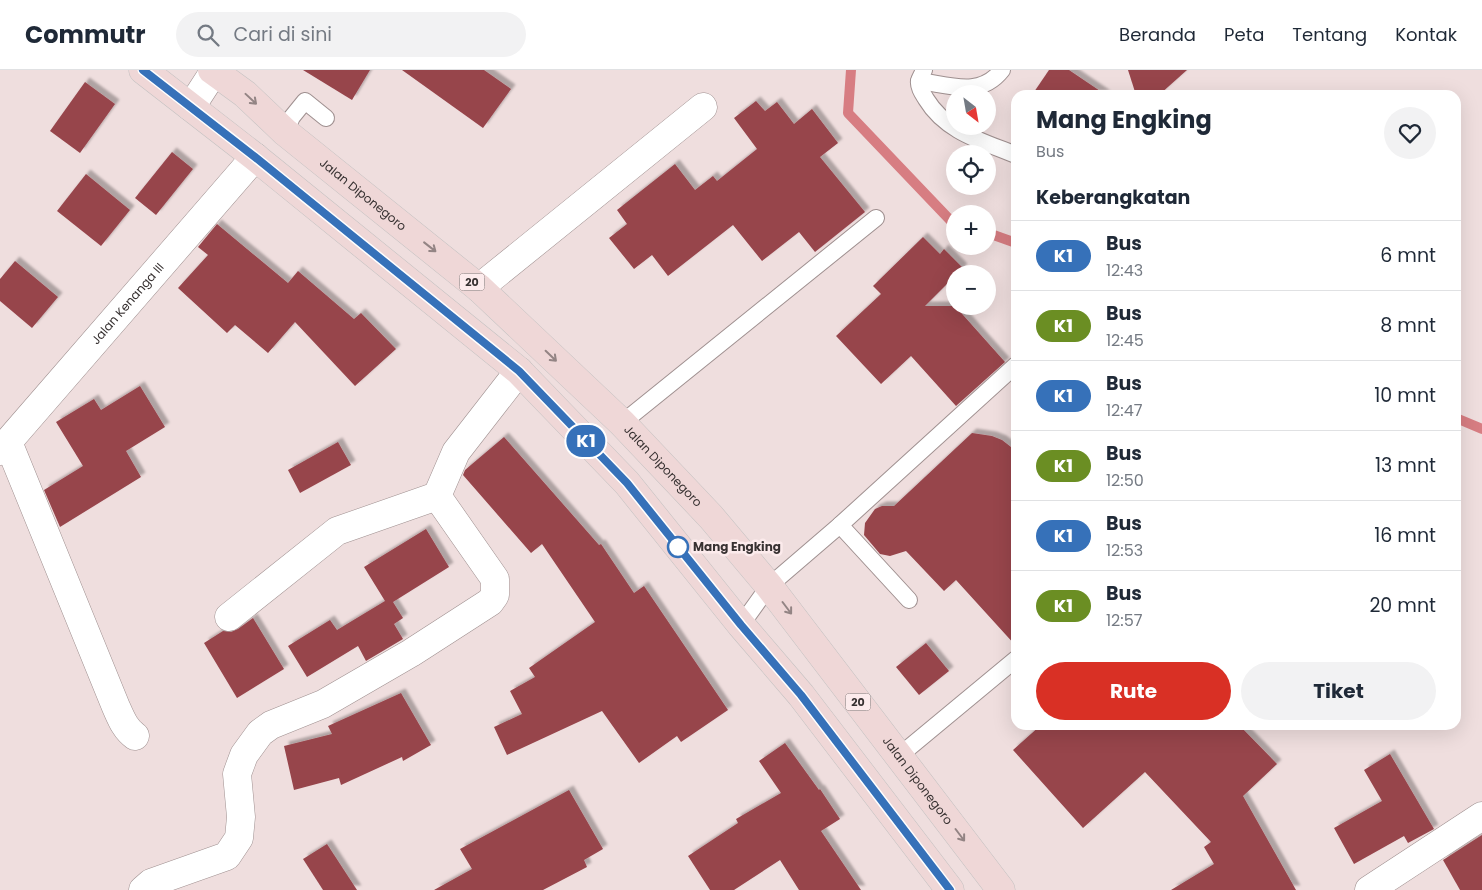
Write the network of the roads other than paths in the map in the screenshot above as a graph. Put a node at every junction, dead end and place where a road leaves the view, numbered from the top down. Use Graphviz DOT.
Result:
graph roads {
  1 [pos="143,70"];
  2 [pos="213,70"];
  3 [pos="1002,70"];
  4 [pos="922,75"];
  5 [pos="703,107"];
  6 [pos="191,108"];
  7 [pos="326,118"];
  8 [pos="285,132"];
  9 [pos="1011,153"];
  10 [pos="255,157"];
  11 [pos="876,218"];
  12 [pos="479,288"];
  13 [pos="1011,370"];
  14 [pos="519,371"];
  15 [pos="622,423"];
  16 [pos="4,446"];
  17 [pos="437,496"];
  18 [pos="840,525"];
  19 [pos="770,586"];
  20 [pos="909,600"];
  21 [pos="230,617"];
  22 [pos="741,625"];
  23 [pos="1011,663"];
  24 [pos="136,736"];
  25 [pos="900,756"];
  26 [pos="1482,816"];
  27 [pos="144,890"];
  28 [pos="950,890"];
  29 [pos="1001,890"];
  30 [pos="1370,890"];
  1 -- 6 [label="highway"];
  2 -- 6 [label="street"];
  2 -- 8 [label="highway, Jalan Diponegoro / 20, one-way"];
  3 -- 4 [label="lane"];
  4 -- 9 [label="lane"];
  5 -- 12 [label="street"];
  6 -- 10 [label="highway"];
  7 -- 8 [label="lane"];
  8 -- 12 [label="highway, Jalan Diponegoro / 20, one-way"];
  10 -- 14 [label="highway"];
  10 -- 16 [label="street, Jalan Kenanga III"];
  11 -- 15 [label="lane"];
  12 -- 15 [label="highway, Jalan Diponegoro / 20, one-way"];
  13 -- 18 [label="lane"];
  14 -- 17 [label="street"];
  14 -- 22 [label="highway"];
  15 -- 19 [label="highway, Jalan Diponegoro / 20"];
  16 -- 24 [label="street"];
  17 -- 21 [label="street"];
  17 -- 27 [label="street"];
  18 -- 19 [label="lane"];
  18 -- 20 [label="lane"];
  19 -- 22 [label="lane"];
  19 -- 25 [label="highway, Jalan Diponegoro / 20, one-way"];
  22 -- 28 [label="highway"];
  23 -- 25 [label="lane"];
  25 -- 29 [label="highway, Jalan Diponegoro / 20, one-way"];
  26 -- 30 [label="street"];
}
